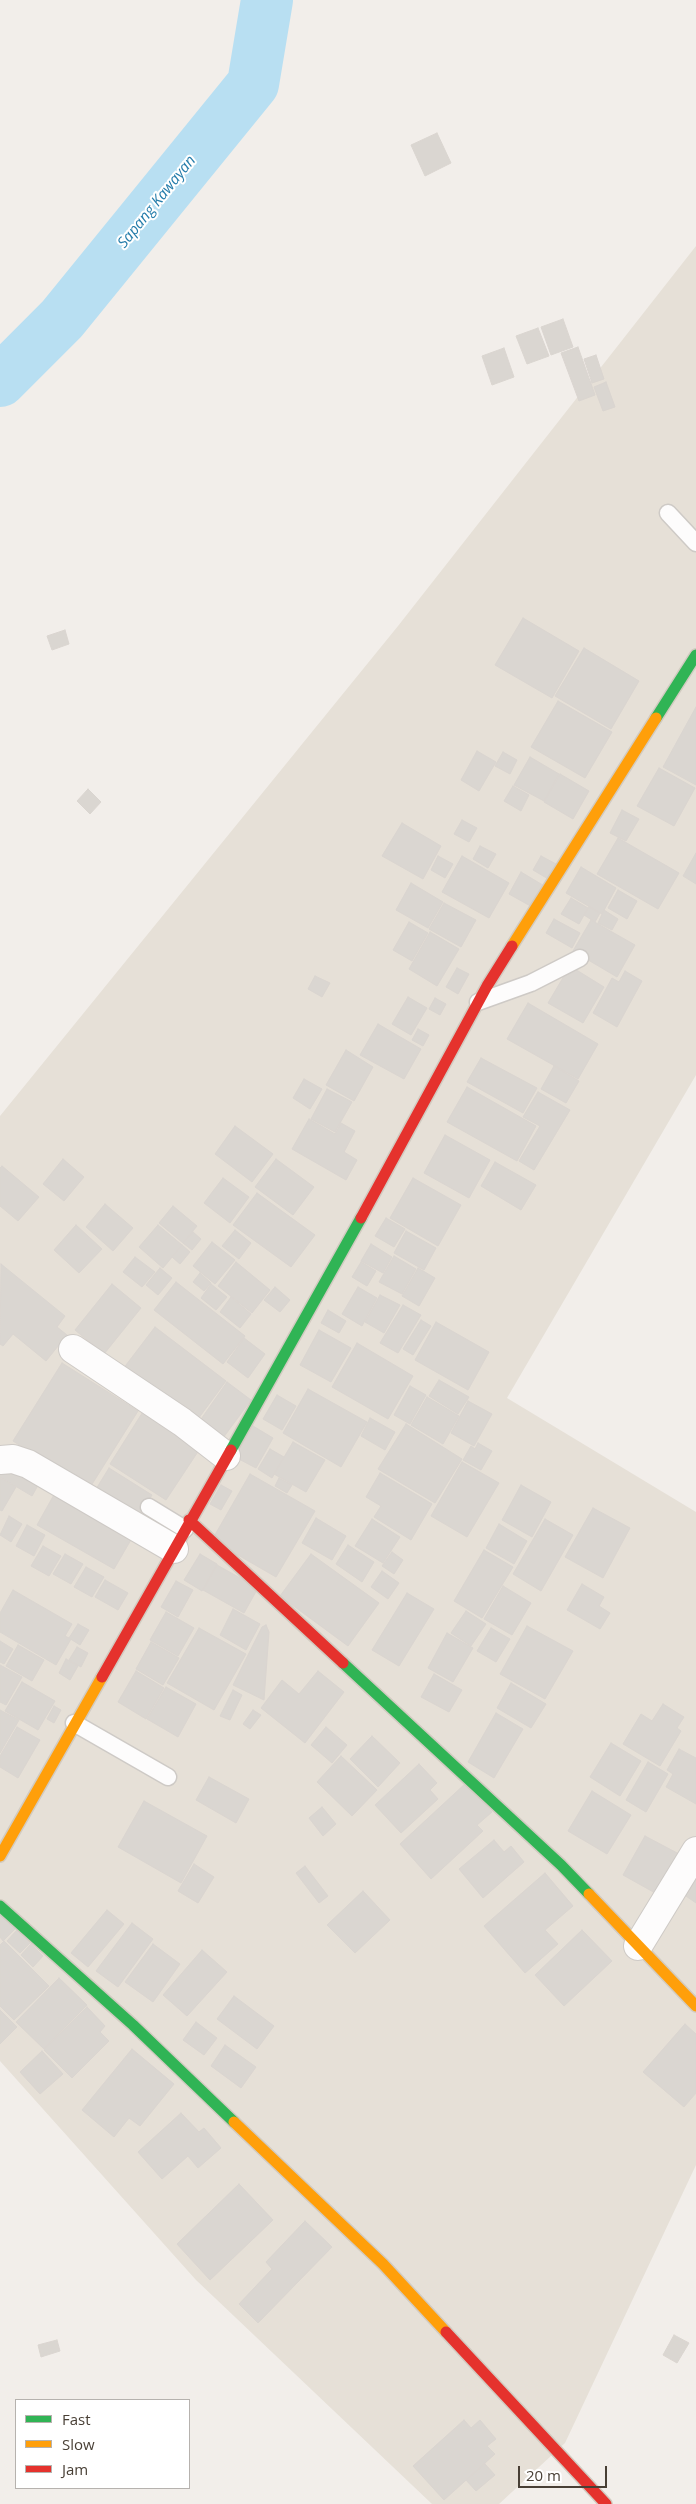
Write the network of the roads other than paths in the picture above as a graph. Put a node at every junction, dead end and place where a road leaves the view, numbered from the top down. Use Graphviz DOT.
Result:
graph roads {
  1 [pos="668,513"];
  2 [pos="696,543"];
  3 [pos="696,655"];
  4 [pos="580,958"];
  5 [pos="478,1002"];
  6 [pos="73,1349"];
  7 [pos="226,1456"];
  8 [pos="0,1460"];
  9 [pos="149,1508"];
  10 [pos="183,1533"];
  11 [pos="74,1723"];
  12 [pos="168,1777"];
  13 [pos="696,1851"];
  14 [pos="0,1856"];
  15 [pos="0,1906"];
  16 [pos="638,1946"];
  17 [pos="696,2006"];
  18 [pos="606,2504"];
  1 -- 2 [label="lane"];
  3 -- 5 [label="street"];
  4 -- 5 [label="lane"];
  5 -- 7 [label="street"];
  6 -- 7 [label="street"];
  7 -- 10 [label="street"];
  8 -- 10 [label="street"];
  9 -- 10 [label="lane"];
  10 -- 11 [label="street"];
  10 -- 16 [label="street"];
  11 -- 12 [label="lane"];
  11 -- 14 [label="street"];
  13 -- 16 [label="street"];
  15 -- 18 [label="street"];
  16 -- 17 [label="street"];
}
